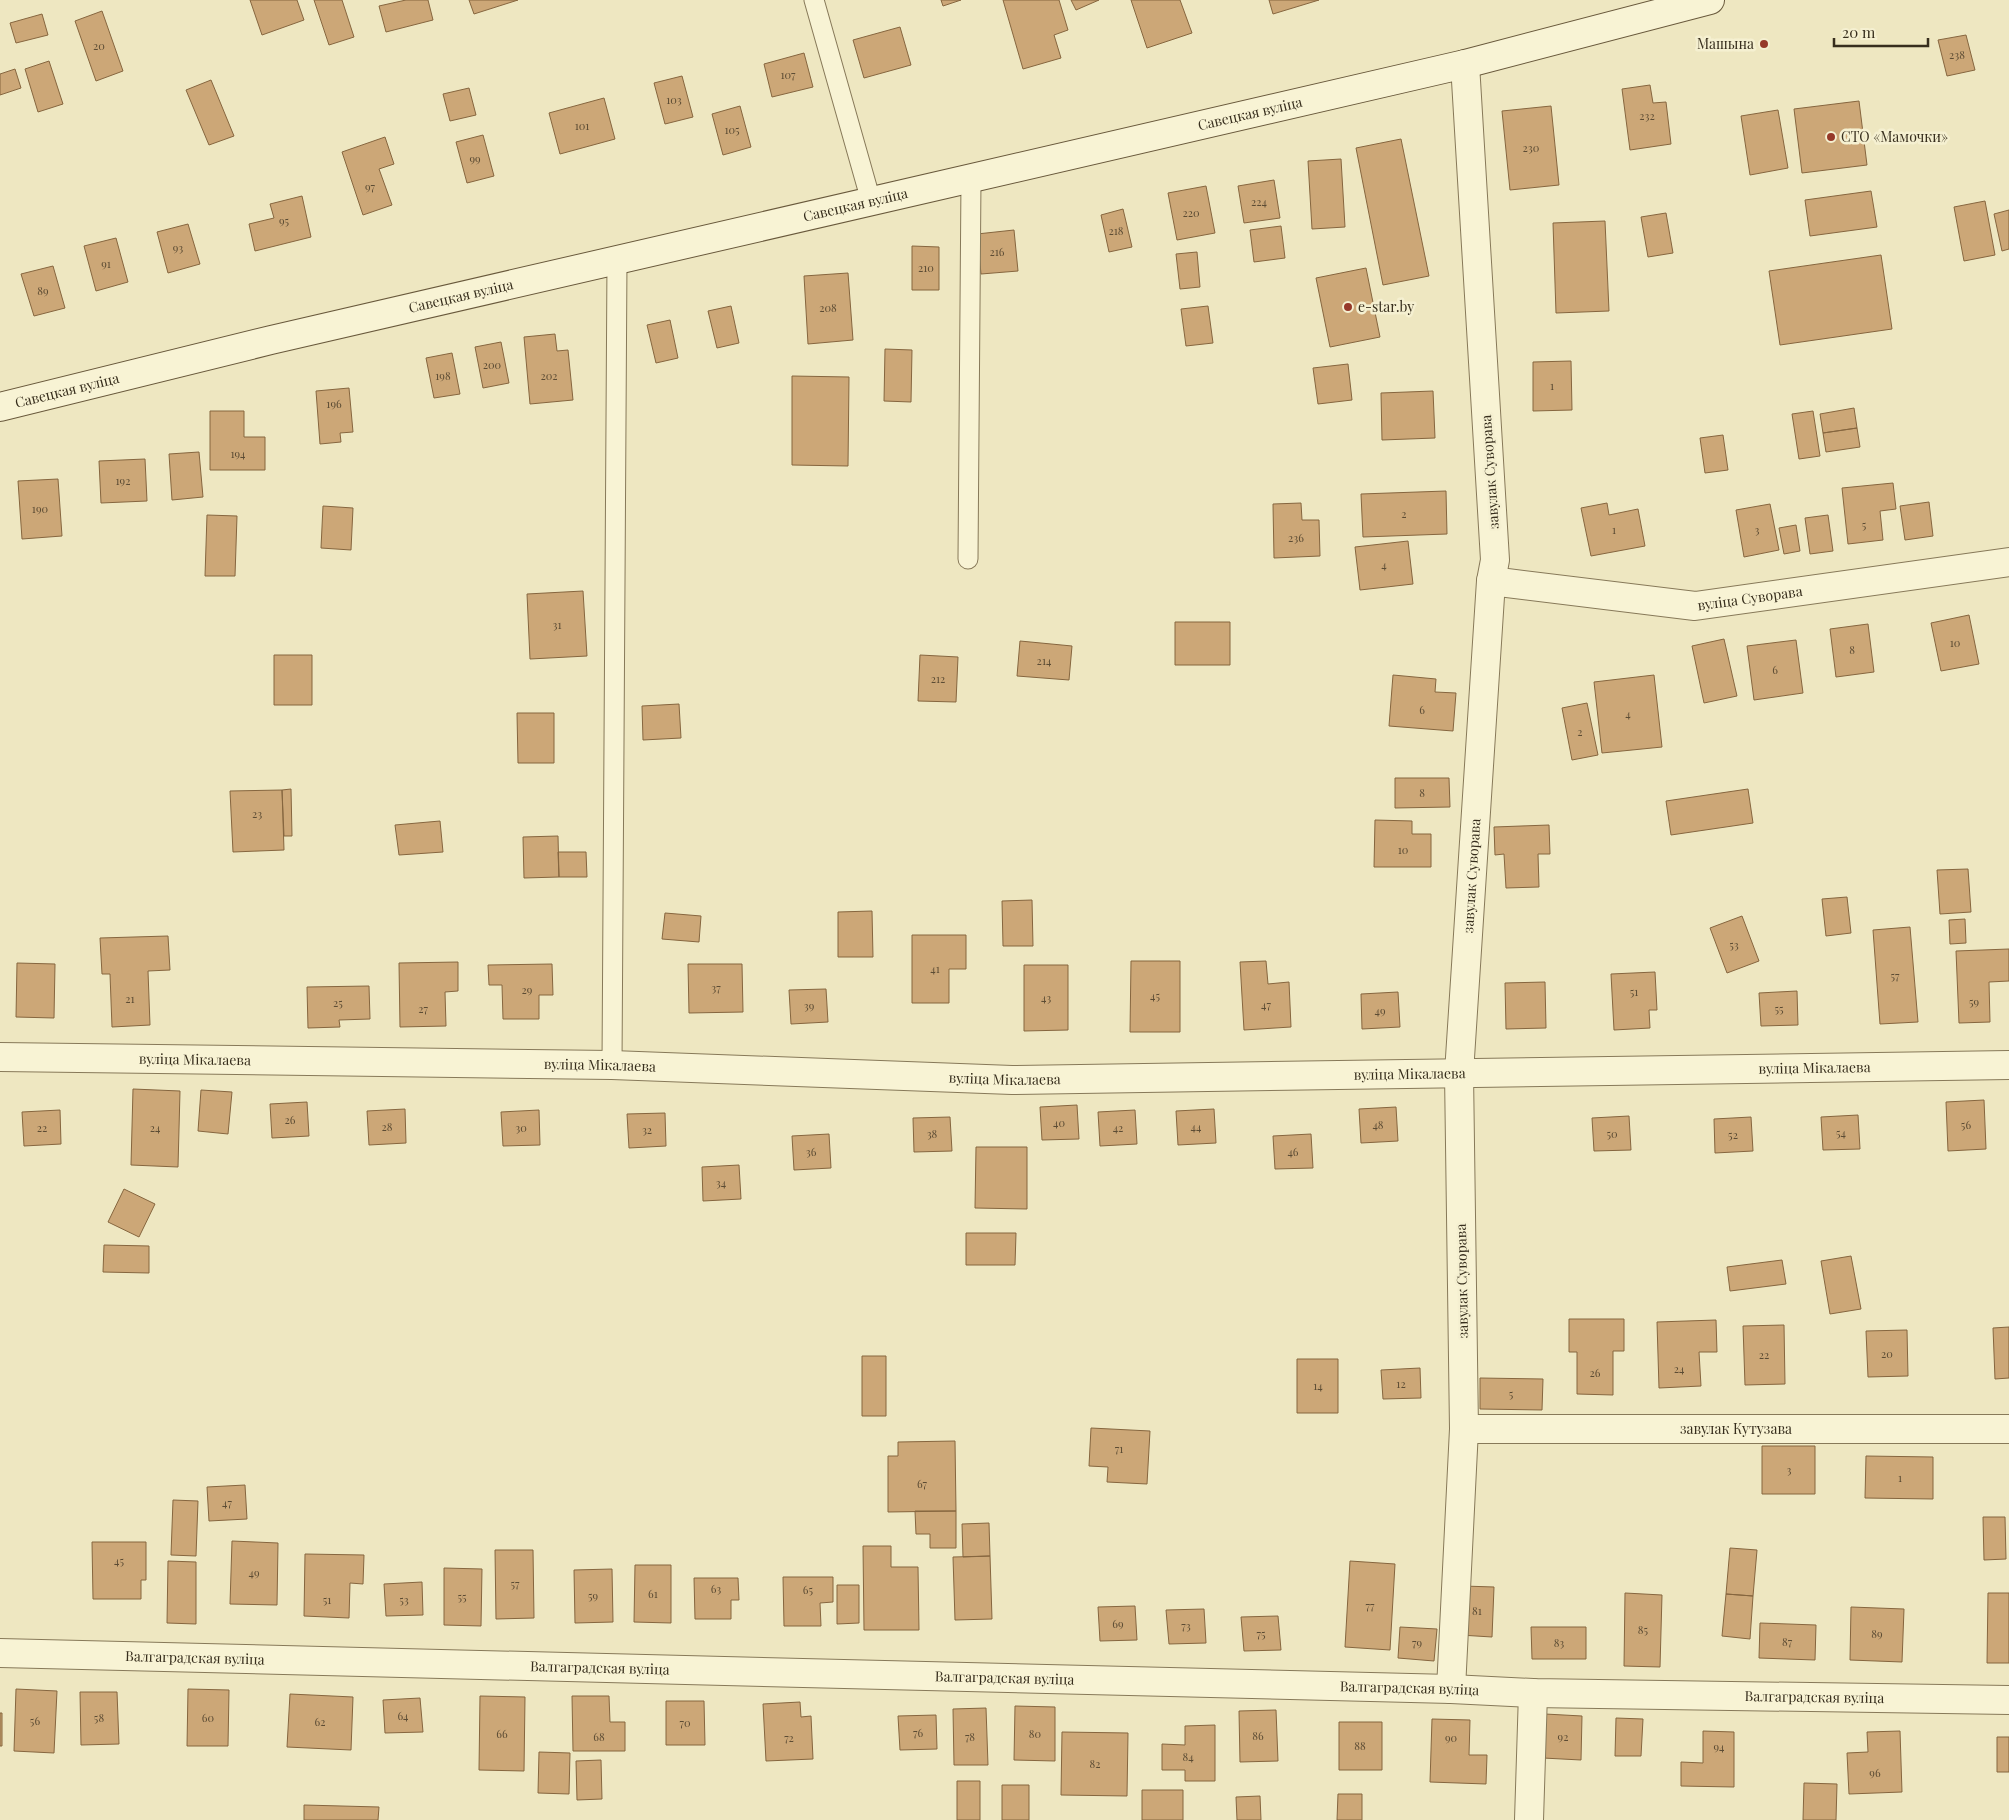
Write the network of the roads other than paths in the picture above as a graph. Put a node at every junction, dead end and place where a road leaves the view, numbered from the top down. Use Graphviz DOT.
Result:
graph roads {
  1 [pos="814,0"];
  2 [pos="1710,0"];
  3 [pos="1666,5"];
  4 [pos="1464,64"];
  5 [pos="971,179"];
  6 [pos="871,201"];
  7 [pos="617,260"];
  8 [pos="0,407"];
  9 [pos="968,559"];
  10 [pos="2009,562"];
  11 [pos="1491,581"];
  12 [pos="0,1057"];
  13 [pos="612,1065"];
  14 [pos="2009,1065"];
  15 [pos="1459,1073"];
  16 [pos="1464,1429"];
  17 [pos="2009,1429"];
  18 [pos="0,1653"];
  19 [pos="1451,1689"];
  20 [pos="1533,1693"];
  21 [pos="2009,1700"];
  22 [pos="1529,1820"];
  1 -- 6 [label="lane"];
  2 -- 3 [label="street, Савецкая вуліца"];
  3 -- 4 [label="street, Савецкая вуліца"];
  4 -- 5 [label="street, Савецкая вуліца"];
  4 -- 11 [label="street, завулак Суворава"];
  5 -- 6 [label="street, Савецкая вуліца"];
  5 -- 9 [label="lane"];
  6 -- 7 [label="street, Савецкая вуліца"];
  7 -- 8 [label="street, Савецкая вуліца"];
  7 -- 13 [label="lane"];
  10 -- 11 [label="street, вуліца Суворава"];
  11 -- 15 [label="street, завулак Суворава"];
  12 -- 13 [label="street, вуліца Мікалаева"];
  13 -- 15 [label="street, вуліца Мікалаева"];
  14 -- 15 [label="street, вуліца Мікалаева"];
  15 -- 16 [label="street, завулак Суворава"];
  16 -- 17 [label="street, завулак Кутузава"];
  16 -- 19 [label="street, завулак Суворава"];
  18 -- 19 [label="street, Валгаградская вуліца"];
  19 -- 20 [label="street, Валгаградская вуліца"];
  20 -- 21 [label="street, Валгаградская вуліца"];
  20 -- 22 [label="street"];
}
